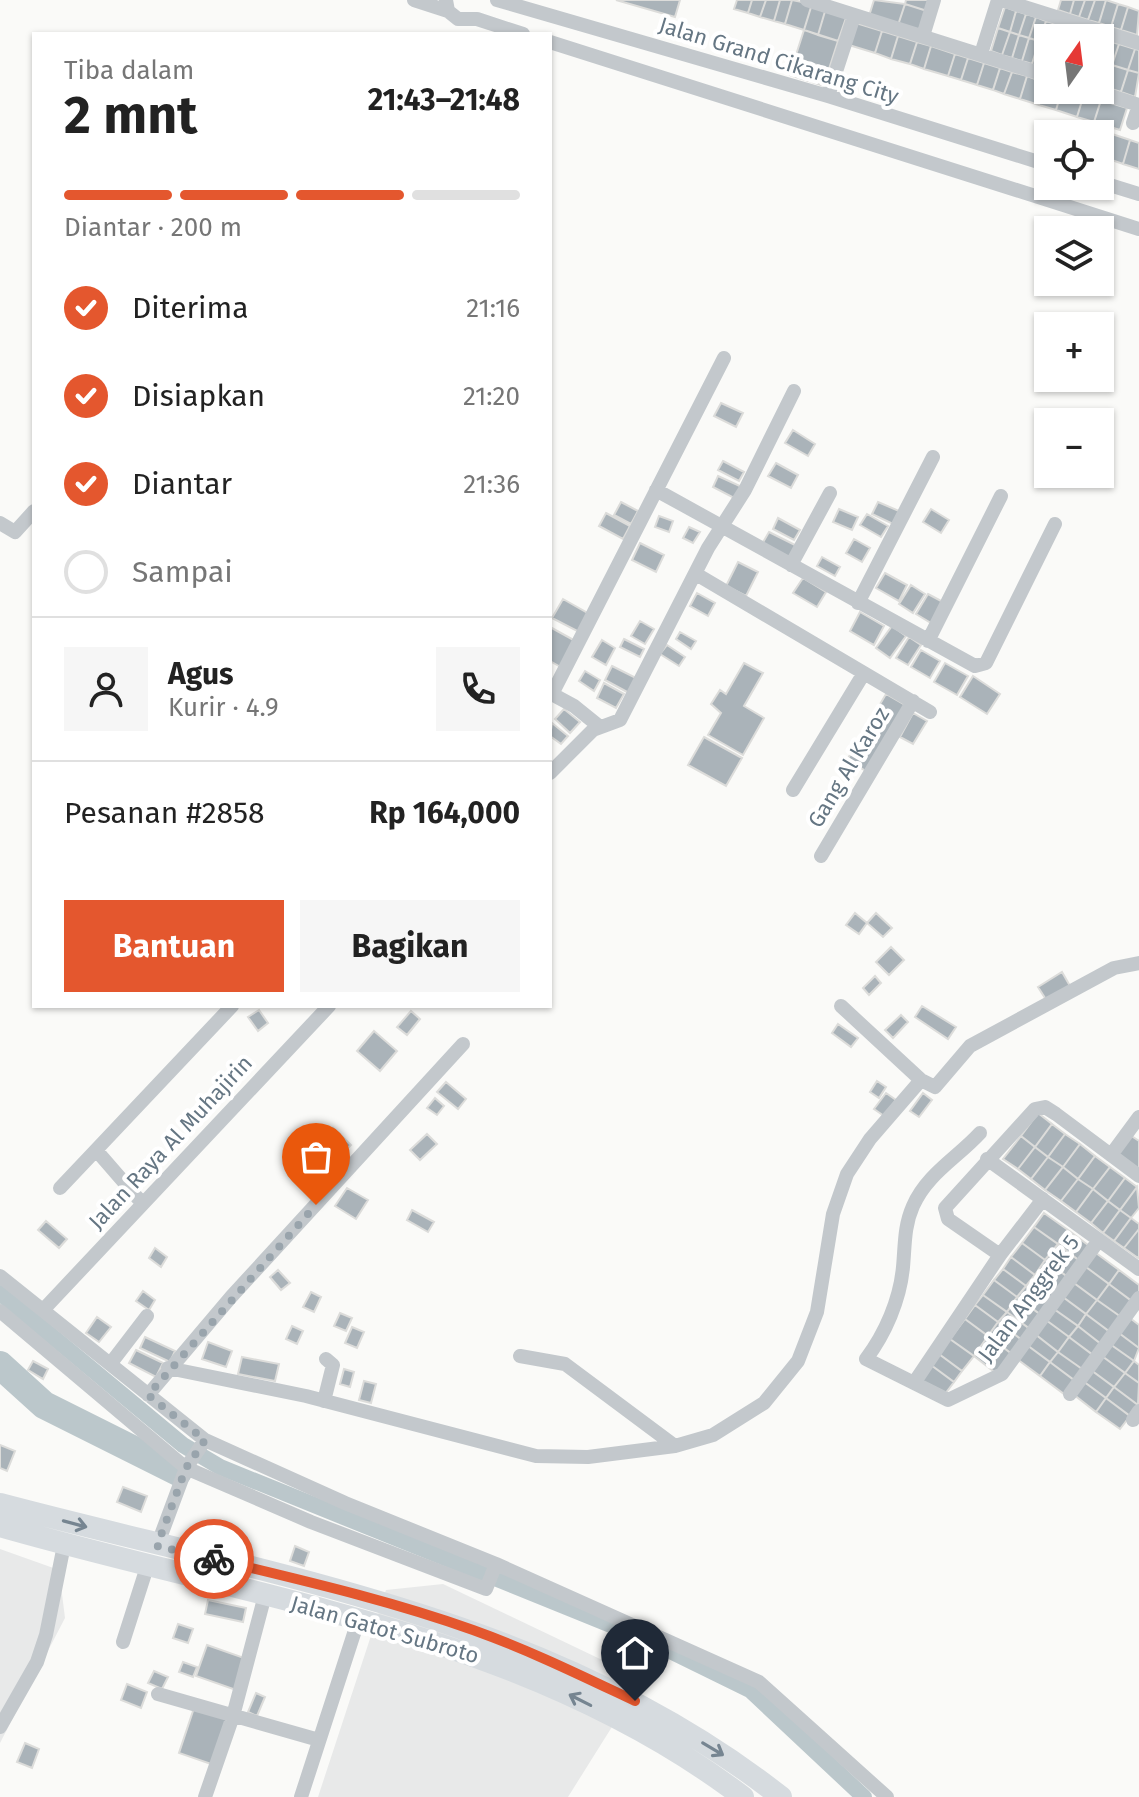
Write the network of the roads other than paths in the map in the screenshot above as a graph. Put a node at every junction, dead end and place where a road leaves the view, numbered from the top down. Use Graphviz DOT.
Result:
graph roads {
  1 [pos="414,0"];
  2 [pos="488,0"];
  3 [pos="497,0"];
  4 [pos="807,0"];
  5 [pos="868,0"];
  6 [pos="934,0"];
  7 [pos="1000,0"];
  8 [pos="447,5"];
  9 [pos="858,16"];
  10 [pos="467,25"];
  11 [pos="511,32"];
  12 [pos="923,36"];
  13 [pos="552,43"];
  14 [pos="1139,43"];
  15 [pos="981,54"];
  16 [pos="1034,71"];
  17 [pos="828,96"];
  18 [pos="1114,97"];
  19 [pos="1139,105"];
  20 [pos="1133,123"];
  21 [pos="1034,161"];
  22 [pos="1114,186"];
  23 [pos="1139,194"];
  24 [pos="1139,229"];
  25 [pos="724,358"];
  26 [pos="794,391"];
  27 [pos="933,457"];
  28 [pos="656,490"];
  29 [pos="830,493"];
  30 [pos="1001,496"];
  31 [pos="32,513"];
  32 [pos="0,523"];
  33 [pos="1055,524"];
  34 [pos="722,527"];
  35 [pos="791,565"];
  36 [pos="696,574"];
  37 [pos="858,603"];
  38 [pos="928,641"];
  39 [pos="864,673"];
  40 [pos="552,692"];
  41 [pos="552,695"];
  42 [pos="913,701"];
  43 [pos="930,712"];
  44 [pos="600,727"];
  45 [pos="552,771"];
  46 [pos="793,790"];
  47 [pos="821,856"];
  48 [pos="1139,963"];
  49 [pos="841,1006"];
  50 [pos="230,1008"];
  51 [pos="327,1008"];
  52 [pos="463,1044"];
  53 [pos="921,1080"];
  54 [pos="1139,1117"];
  55 [pos="980,1133"];
  56 [pos="96,1150"];
  57 [pos="1111,1155"];
  58 [pos="987,1159"];
  59 [pos="1139,1176"];
  60 [pos="60,1188"];
  61 [pos="1043,1199"];
  62 [pos="142,1203"];
  63 [pos="1099,1240"];
  64 [pos="1000,1255"];
  65 [pos="1139,1269"];
  66 [pos="0,1276"];
  67 [pos="1139,1298"];
  68 [pos="44,1309"];
  69 [pos="0,1311"];
  70 [pos="147,1316"];
  71 [pos="520,1356"];
  72 [pos="326,1359"];
  73 [pos="111,1363"];
  74 [pos="168,1368"];
  75 [pos="914,1383"];
  76 [pos="1070,1394"];
  77 [pos="148,1395"];
  78 [pos="324,1401"];
  79 [pos="202,1444"];
  80 [pos="675,1446"];
  81 [pos="187,1466"];
  82 [pos="0,1504"];
  83 [pos="0,1526"];
  84 [pos="64,1545"];
  85 [pos="157,1546"];
  86 [pos="495,1566"];
  87 [pos="147,1567"];
  88 [pos="265,1595"];
  89 [pos="359,1618"];
  90 [pos="123,1642"];
  91 [pos="158,1694"];
  92 [pos="233,1716"];
  93 [pos="0,1727"];
  94 [pos="319,1740"];
  95 [pos="205,1797"];
  96 [pos="301,1797"];
  97 [pos="743,1797"];
  98 [pos="781,1797"];
  99 [pos="887,1797"];
  1 -- 8 [label="street"];
  2 -- 10 [label="street"];
  3 -- 17 [label="street, Jalan Grand Cikarang City"];
  4 -- 9 [label="street"];
  5 -- 9 [label="street"];
  6 -- 12 [label="street"];
  7 -- 14 [label="street"];
  7 -- 15 [label="street"];
  8 -- 10 [label="street"];
  9 -- 12 [label="street"];
  9 -- 17 [label="street"];
  10 -- 11 [label="street"];
  12 -- 15 [label="street"];
  13 -- 24 [label="street"];
  15 -- 16 [label="street"];
  17 -- 21 [label="street, Jalan Grand Cikarang City"];
  18 -- 19 [label="street"];
  19 -- 20 [label="street"];
  22 -- 23 [label="street"];
  25 -- 28 [label="street"];
  26 -- 34 [label="street"];
  27 -- 37 [label="street"];
  28 -- 34 [label="street"];
  28 -- 40 [label="street"];
  29 -- 35 [label="street"];
  30 -- 38 [label="street"];
  31 -- 32 [label="street"];
  33 -- 38 [label="street"];
  34 -- 35 [label="street"];
  34 -- 36 [label="street"];
  35 -- 37 [label="street"];
  36 -- 39 [label="street"];
  36 -- 44 [label="street"];
  37 -- 38 [label="street"];
  39 -- 42 [label="street"];
  39 -- 46 [label="street"];
  41 -- 44 [label="street"];
  42 -- 43 [label="street"];
  42 -- 47 [label="street, Gang Al Karoz"];
  44 -- 45 [label="street"];
  48 -- 53 [label="street"];
  49 -- 53 [label="street"];
  50 -- 56 [label="street"];
  51 -- 62 [label="street, Jalan Raya Al Muhajirin"];
  52 -- 74 [label="street"];
  53 -- 80 [label="street"];
  54 -- 57 [label="street"];
  55 -- 75 [label="street"];
  56 -- 60 [label="street"];
  56 -- 62 [label="street"];
  57 -- 58 [label="street"];
  57 -- 59 [label="street"];
  58 -- 61 [label="street"];
  58 -- 64 [label="street"];
  61 -- 63 [label="street"];
  61 -- 64 [label="street, Jalan Anggrek 5"];
  62 -- 68 [label="street, Jalan Raya Al Muhajirin"];
  63 -- 65 [label="street"];
  63 -- 75 [label="street, Jalan Anggrek 5"];
  64 -- 75 [label="street, Jalan Anggrek 5"];
  66 -- 68 [label="street"];
  67 -- 76 [label="street"];
  68 -- 73 [label="street"];
  69 -- 81 [label="street"];
  70 -- 73 [label="street"];
  71 -- 80 [label="street"];
  72 -- 78 [label="street"];
  73 -- 77 [label="street"];
  74 -- 77 [label="street"];
  74 -- 78 [label="street"];
  77 -- 79 [label="street"];
  78 -- 80 [label="street"];
  79 -- 81 [label="street"];
  79 -- 86 [label="street"];
  81 -- 85 [label="street"];
  81 -- 86 [label="street"];
  82 -- 85 [label="highway, Jalan Gatot Subroto, one-way"];
  83 -- 84 [label="highway, Jalan Gatot Subroto"];
  84 -- 87 [label="highway, Jalan Gatot Subroto"];
  84 -- 93 [label="street"];
  85 -- 98 [label="highway, Jalan Gatot Subroto, one-way"];
  86 -- 99 [label="street"];
  87 -- 88 [label="highway, Jalan Gatot Subroto"];
  87 -- 90 [label="street"];
  88 -- 89 [label="highway, Jalan Gatot Subroto"];
  88 -- 92 [label="street"];
  89 -- 94 [label="street"];
  97 -- 89 [label="highway, Jalan Gatot Subroto, one-way"];
  91 -- 92 [label="street"];
  92 -- 94 [label="street"];
  92 -- 95 [label="street"];
  94 -- 96 [label="street"];
}
